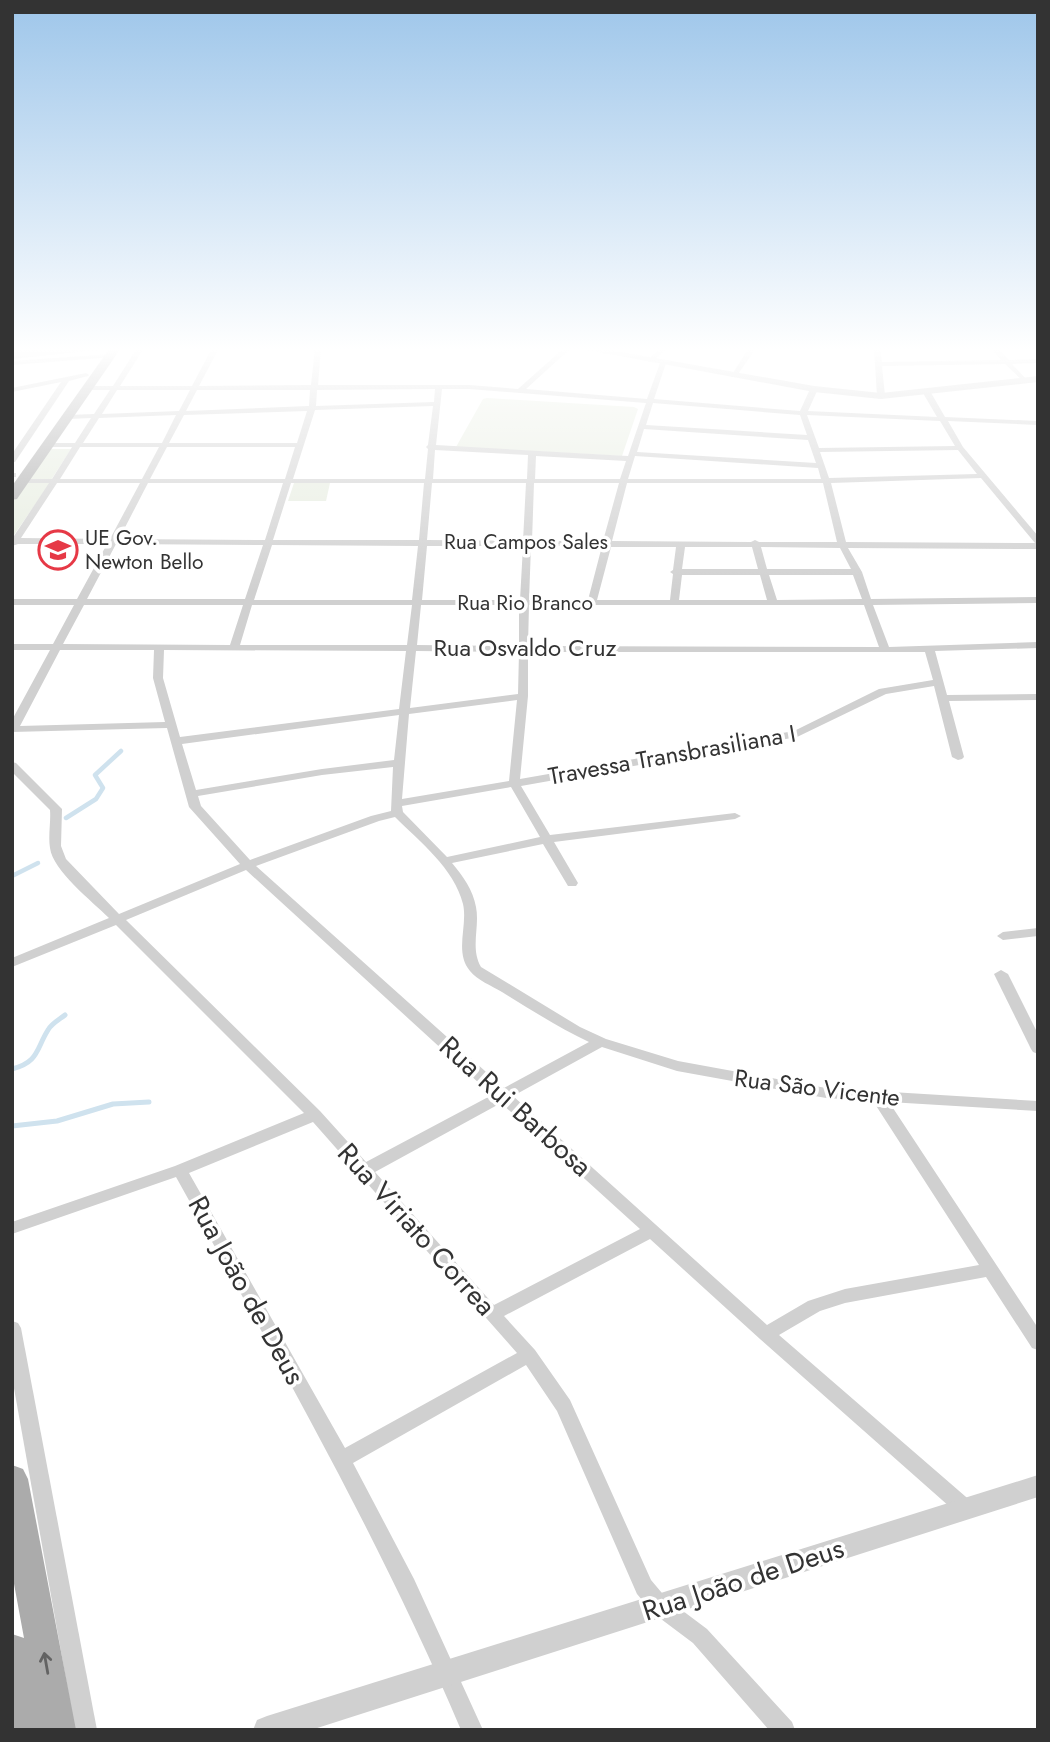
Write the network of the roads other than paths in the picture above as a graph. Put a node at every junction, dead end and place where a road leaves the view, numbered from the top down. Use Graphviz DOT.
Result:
graph roads {
  1 [pos="33,429"];
  2 [pos="54,429"];
  3 [pos="57,429"];
  4 [pos="88,429"];
  5 [pos="174,429"];
  6 [pos="305,429"];
  7 [pos="433,429"];
  8 [pos="641,429"];
  9 [pos="677,429"];
  10 [pos="808,429"];
  11 [pos="950,429"];
  12 [pos="810,438"];
  13 [pos="47,440"];
  14 [pos="300,445"];
  15 [pos="77,447"];
  16 [pos="165,447"];
  17 [pos="430,447"];
  18 [pos="960,448"];
  19 [pos="815,450"];
  20 [pos="532,453"];
  21 [pos="17,454"];
  22 [pos="632,456"];
  23 [pos="820,467"];
  24 [pos="982,476"];
  25 [pos="15,477"];
  26 [pos="56,481"];
  27 [pos="826,481"];
  28 [pos="145,482"];
  29 [pos="289,482"];
  30 [pos="428,482"];
  31 [pos="532,482"];
  32 [pos="623,482"];
  33 [pos="12,496"];
  34 [pos="113,541"];
  35 [pos="268,541"];
  36 [pos="422,541"];
  37 [pos="529,542"];
  38 [pos="606,542"];
  39 [pos="14,543"];
  40 [pos="681,543"];
  41 [pos="755,543"];
  42 [pos="842,544"];
  43 [pos="1038,544"];
  44 [pos="676,572"];
  45 [pos="765,572"];
  46 [pos="857,572"];
  47 [pos="1038,600"];
  48 [pos="869,601"];
  49 [pos="674,602"];
  50 [pos="12,603"];
  51 [pos="80,603"];
  52 [pos="249,603"];
  53 [pos="416,603"];
  54 [pos="524,603"];
  55 [pos="592,603"];
  56 [pos="773,603"];
  57 [pos="1038,645"];
  58 [pos="12,647"];
  59 [pos="55,647"];
  60 [pos="234,647"];
  61 [pos="525,647"];
  62 [pos="159,648"];
  63 [pos="409,648"];
  64 [pos="885,650"];
  65 [pos="930,650"];
  66 [pos="938,682"];
  67 [pos="523,696"];
  68 [pos="1038,697"];
  69 [pos="942,698"];
  70 [pos="405,712"];
  71 [pos="172,725"];
  72 [pos="13,729"];
  73 [pos="177,741"];
  74 [pos="958,757"];
  75 [pos="399,763"];
  76 [pos="12,765"];
  77 [pos="514,783"];
  78 [pos="192,794"];
  79 [pos="397,808"];
  80 [pos="735,816"];
  81 [pos="548,839"];
  82 [pos="444,861"];
  83 [pos="248,865"];
  84 [pos="572,883"];
  85 [pos="116,919"];
  86 [pos="1038,932"];
  87 [pos="1003,936"];
  88 [pos="12,963"];
  89 [pos="1001,974"];
  90 [pos="601,1042"];
  91 [pos="1038,1049"];
  92 [pos="504,1094"];
  93 [pos="879,1098"];
  94 [pos="1038,1107"];
  95 [pos="315,1115"];
  96 [pos="180,1170"];
  97 [pos="365,1170"];
  98 [pos="12,1228"];
  99 [pos="652,1230"];
  100 [pos="990,1270"];
  101 [pos="492,1314"];
  102 [pos="12,1328"];
  103 [pos="766,1334"];
  104 [pos="1038,1343"];
  105 [pos="529,1355"];
  106 [pos="343,1459"];
  107 [pos="12,1479"];
  108 [pos="1038,1486"];
  109 [pos="965,1508"];
  110 [pos="660,1606"];
  111 [pos="12,1651"];
  112 [pos="448,1672"];
  113 [pos="19,1712"];
  114 [pos="58,1730"];
  115 [pos="86,1730"];
  116 [pos="267,1730"];
  117 [pos="472,1730"];
  118 [pos="784,1730"];
  1 -- 21 [label="street"];
  2 -- 13 [label="main road"];
  3 -- 13 [label="main road"];
  4 -- 15 [label="street"];
  5 -- 16 [label="street"];
  6 -- 14 [label="street"];
  7 -- 17 [label="street"];
  8 -- 22 [label="street"];
  9 -- 12 [label="street"];
  10 -- 12 [label="street"];
  11 -- 18 [label="street"];
  12 -- 19 [label="street"];
  13 -- 15 [label="street"];
  13 -- 21 [label="main road"];
  13 -- 25 [label="main road"];
  14 -- 16 [label="street"];
  14 -- 29 [label="street"];
  15 -- 16 [label="street"];
  15 -- 26 [label="street"];
  16 -- 28 [label="street"];
  17 -- 20 [label="street"];
  17 -- 30 [label="street"];
  18 -- 19 [label="street"];
  18 -- 24 [label="street"];
  19 -- 23 [label="street"];
  20 -- 22 [label="street"];
  20 -- 31 [label="street"];
  21 -- 25 [label="main road"];
  22 -- 23 [label="street"];
  22 -- 32 [label="street"];
  23 -- 27 [label="street"];
  24 -- 27 [label="street"];
  24 -- 43 [label="street"];
  25 -- 26 [label="street"];
  25 -- 33 [label="main road"];
  26 -- 28 [label="street"];
  26 -- 39 [label="street"];
  27 -- 32 [label="street"];
  27 -- 42 [label="street"];
  28 -- 29 [label="street"];
  28 -- 34 [label="street"];
  29 -- 30 [label="street"];
  29 -- 35 [label="street"];
  30 -- 31 [label="street"];
  30 -- 36 [label="street"];
  31 -- 32 [label="street"];
  31 -- 37 [label="street"];
  32 -- 38 [label="street"];
  34 -- 35 [label="street, Rua Campos Sales"];
  34 -- 39 [label="street, Rua Campos Sales"];
  34 -- 51 [label="street"];
  35 -- 36 [label="street, Rua Campos Sales"];
  35 -- 52 [label="street"];
  36 -- 37 [label="street, Rua Campos Sales"];
  36 -- 53 [label="street"];
  37 -- 38 [label="street, Rua Campos Sales"];
  37 -- 54 [label="street"];
  38 -- 40 [label="street, Rua Campos Sales"];
  38 -- 55 [label="street"];
  40 -- 41 [label="street, Rua Campos Sales"];
  40 -- 44 [label="street"];
  41 -- 42 [label="street, Rua Campos Sales"];
  41 -- 45 [label="street"];
  42 -- 43 [label="street, Rua Campos Sales"];
  42 -- 46 [label="street"];
  44 -- 45 [label="street"];
  44 -- 49 [label="street"];
  45 -- 46 [label="street"];
  45 -- 56 [label="street"];
  46 -- 48 [label="street"];
  47 -- 48 [label="street, Rua Rio Branco"];
  48 -- 56 [label="street, Rua Rio Branco"];
  48 -- 64 [label="street"];
  49 -- 55 [label="street, Rua Rio Branco"];
  49 -- 56 [label="street, Rua Rio Branco"];
  50 -- 51 [label="street, Rua Rio Branco"];
  51 -- 52 [label="street, Rua Rio Branco"];
  51 -- 59 [label="street"];
  52 -- 53 [label="street, Rua Rio Branco"];
  52 -- 60 [label="street"];
  53 -- 54 [label="street, Rua Rio Branco"];
  53 -- 63 [label="street"];
  54 -- 55 [label="street, Rua Rio Branco"];
  54 -- 61 [label="street"];
  57 -- 65 [label="street, Rua Osvaldo Cruz"];
  58 -- 59 [label="street, Rua Osvaldo Cruz"];
  59 -- 62 [label="street, Rua Osvaldo Cruz"];
  59 -- 72 [label="street"];
  60 -- 62 [label="street, Rua Osvaldo Cruz"];
  60 -- 63 [label="street, Rua Osvaldo Cruz"];
  61 -- 63 [label="street, Rua Osvaldo Cruz"];
  61 -- 64 [label="street, Rua Osvaldo Cruz"];
  61 -- 67 [label="street"];
  62 -- 71 [label="street, Rua Rui Barbosa"];
  63 -- 70 [label="street"];
  64 -- 65 [label="street, Rua Osvaldo Cruz"];
  65 -- 66 [label="street"];
  66 -- 69 [label="street"];
  66 -- 77 [label="street, Travessa Transbrasiliana I"];
  67 -- 70 [label="street"];
  67 -- 77 [label="street"];
  68 -- 69 [label="street"];
  69 -- 74 [label="street"];
  70 -- 73 [label="street"];
  70 -- 75 [label="street"];
  71 -- 72 [label="street"];
  71 -- 73 [label="street, Rua Rui Barbosa"];
  73 -- 78 [label="street, Rua Rui Barbosa"];
  75 -- 78 [label="street"];
  75 -- 79 [label="street"];
  76 -- 85 [label="street, Rua Viriato Correa"];
  77 -- 79 [label="street, Travessa Transbrasiliana I"];
  77 -- 81 [label="street"];
  78 -- 83 [label="street, Rua Rui Barbosa"];
  79 -- 82 [label="street, Rua São Vicente"];
  79 -- 83 [label="street, Travessa Transbrasiliana I"];
  80 -- 81 [label="street"];
  81 -- 82 [label="street"];
  81 -- 84 [label="street"];
  82 -- 90 [label="street, Rua São Vicente"];
  83 -- 85 [label="street, Travessa Transbrasiliana I"];
  83 -- 92 [label="street, Rua Rui Barbosa"];
  85 -- 88 [label="street, Travessa Transbrasiliana I"];
  85 -- 95 [label="street, Rua Viriato Correa"];
  86 -- 87 [label="street"];
  89 -- 91 [label="street"];
  90 -- 92 [label="street"];
  90 -- 93 [label="street, Rua São Vicente"];
  92 -- 97 [label="street"];
  92 -- 99 [label="street, Rua Rui Barbosa"];
  93 -- 94 [label="street, Rua São Vicente"];
  93 -- 100 [label="street"];
  95 -- 96 [label="street"];
  95 -- 97 [label="street, Rua Viriato Correa"];
  96 -- 98 [label="street"];
  96 -- 106 [label="street, Rua João de Deus"];
  97 -- 101 [label="street, Rua Viriato Correa"];
  99 -- 101 [label="street"];
  99 -- 103 [label="street, Rua Rui Barbosa"];
  100 -- 103 [label="street"];
  100 -- 104 [label="street"];
  101 -- 105 [label="street, Rua Viriato Correa"];
  102 -- 115 [label="street"];
  103 -- 109 [label="street, Rua Rui Barbosa"];
  105 -- 106 [label="street"];
  105 -- 110 [label="street, Rua Viriato Correa"];
  106 -- 112 [label="street, Rua João de Deus"];
  114 -- 107 [label="main road, one-way"];
  108 -- 109 [label="street, Rua João de Deus"];
  109 -- 110 [label="street, Rua João de Deus"];
  110 -- 112 [label="street, Rua João de Deus"];
  110 -- 118 [label="street, Rua Viriato Correa"];
  111 -- 113 [label="main road"];
  112 -- 116 [label="street, Rua João de Deus"];
  112 -- 117 [label="street"];
}
